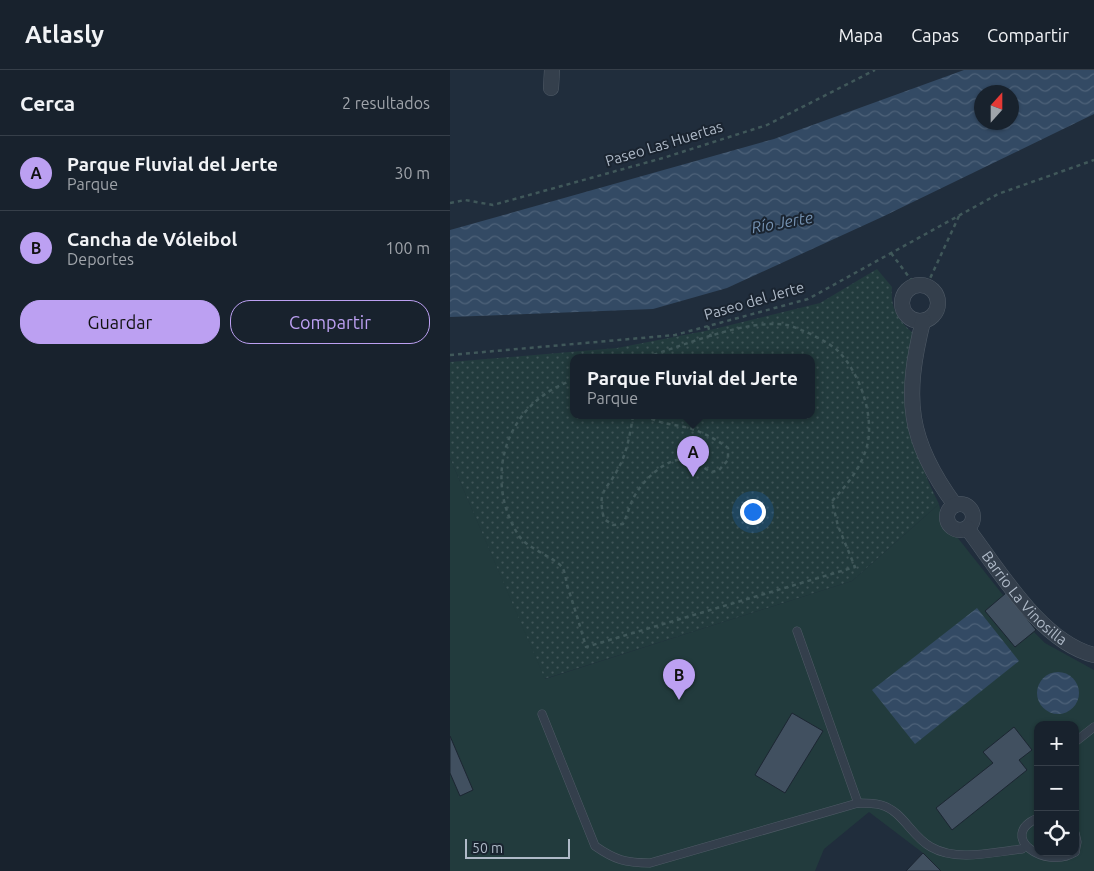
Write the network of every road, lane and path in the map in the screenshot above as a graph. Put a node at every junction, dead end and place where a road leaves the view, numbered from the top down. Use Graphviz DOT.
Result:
graph roads {
  1 [pos="552,70"];
  2 [pos="875,70"];
  3 [pos="551,88"];
  4 [pos="1094,160"];
  5 [pos="450,203"];
  6 [pos="959,216"];
  7 [pos="891,253"];
  8 [pos="921,285"];
  9 [pos="923,321"];
  10 [pos="708,326"];
  11 [pos="711,337"];
  12 [pos="657,354"];
  13 [pos="450,355"];
  14 [pos="570,382"];
  15 [pos="632,419"];
  16 [pos="654,419"];
  17 [pos="797,631"];
  18 [pos="1094,655"];
  19 [pos="542,714"];
  20 [pos="1094,727"];
  21 [pos="1079,739"];
  22 [pos="858,802"];
  23 [pos="1034,821"];
  24 [pos="1022,849"];
  25 [pos="1073,856"];
  26 [pos="1027,859"];
  27 [pos="1062,867"];
  1 -- 3 [label="street"];
  2 -- 5 [label="path, Paseo Las Huertas"];
  4 -- 6 [label="path, Paseo del Jerte"];
  6 -- 7 [label="path, Paseo del Jerte"];
  6 -- 8 [label="path"];
  7 -- 8 [label="path"];
  7 -- 10 [label="path, Paseo del Jerte"];
  8 -- 9 [label="street"];
  8 -- 9 [label="street"];
  9 -- 18 [label="street, Barrio La Vinosilla"];
  10 -- 11 [label="path"];
  10 -- 13 [label="path, Paseo del Jerte"];
  11 -- 12 [label="path"];
  11 -- 14 [label="path"];
  15 -- 16 [label="path"];
  17 -- 22 [label="lane"];
  19 -- 22 [label="lane"];
  20 -- 21 [label="lane"];
  22 -- 24 [label="lane"];
  23 -- 24 [label="lane"];
  24 -- 26 [label="lane"];
  25 -- 27 [label="lane"];
}
